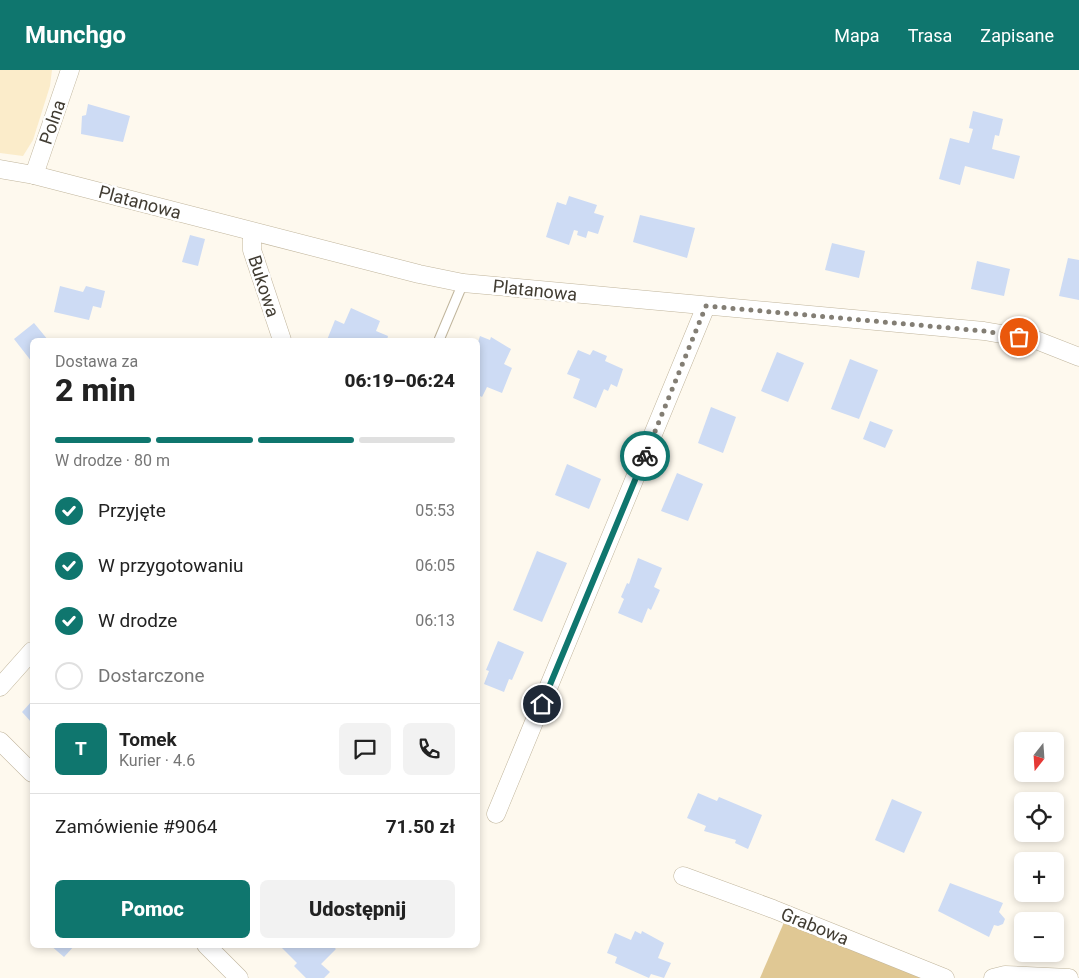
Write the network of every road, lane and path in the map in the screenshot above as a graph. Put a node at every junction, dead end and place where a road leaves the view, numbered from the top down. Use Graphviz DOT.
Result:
graph roads {
  1 [pos="70,70"];
  2 [pos="0,169"];
  3 [pos="34,175"];
  4 [pos="252,232"];
  5 [pos="463,283"];
  6 [pos="706,306"];
  7 [pos="281,338"];
  8 [pos="439,338"];
  9 [pos="1079,356"];
  10 [pos="30,653"];
  11 [pos="0,687"];
  12 [pos="0,741"];
  13 [pos="30,771"];
  14 [pos="496,814"];
  15 [pos="683,876"];
  16 [pos="209,948"];
  17 [pos="239,978"];
  18 [pos="945,978"];
  19 [pos="993,978"];
  20 [pos="1069,978"];
  1 -- 3 [label="street, Polna"];
  2 -- 3 [label="street, Platanowa"];
  3 -- 4 [label="street, Platanowa"];
  4 -- 5 [label="street, Platanowa"];
  4 -- 7 [label="street, Bukowa"];
  5 -- 6 [label="street, Platanowa"];
  5 -- 8 [label="lane"];
  6 -- 9 [label="street, Platanowa"];
  6 -- 14 [label="street"];
  10 -- 11 [label="street"];
  12 -- 13 [label="street"];
  15 -- 18 [label="street, Grabowa"];
  16 -- 17 [label="street"];
  19 -- 20 [label="street"];
}
